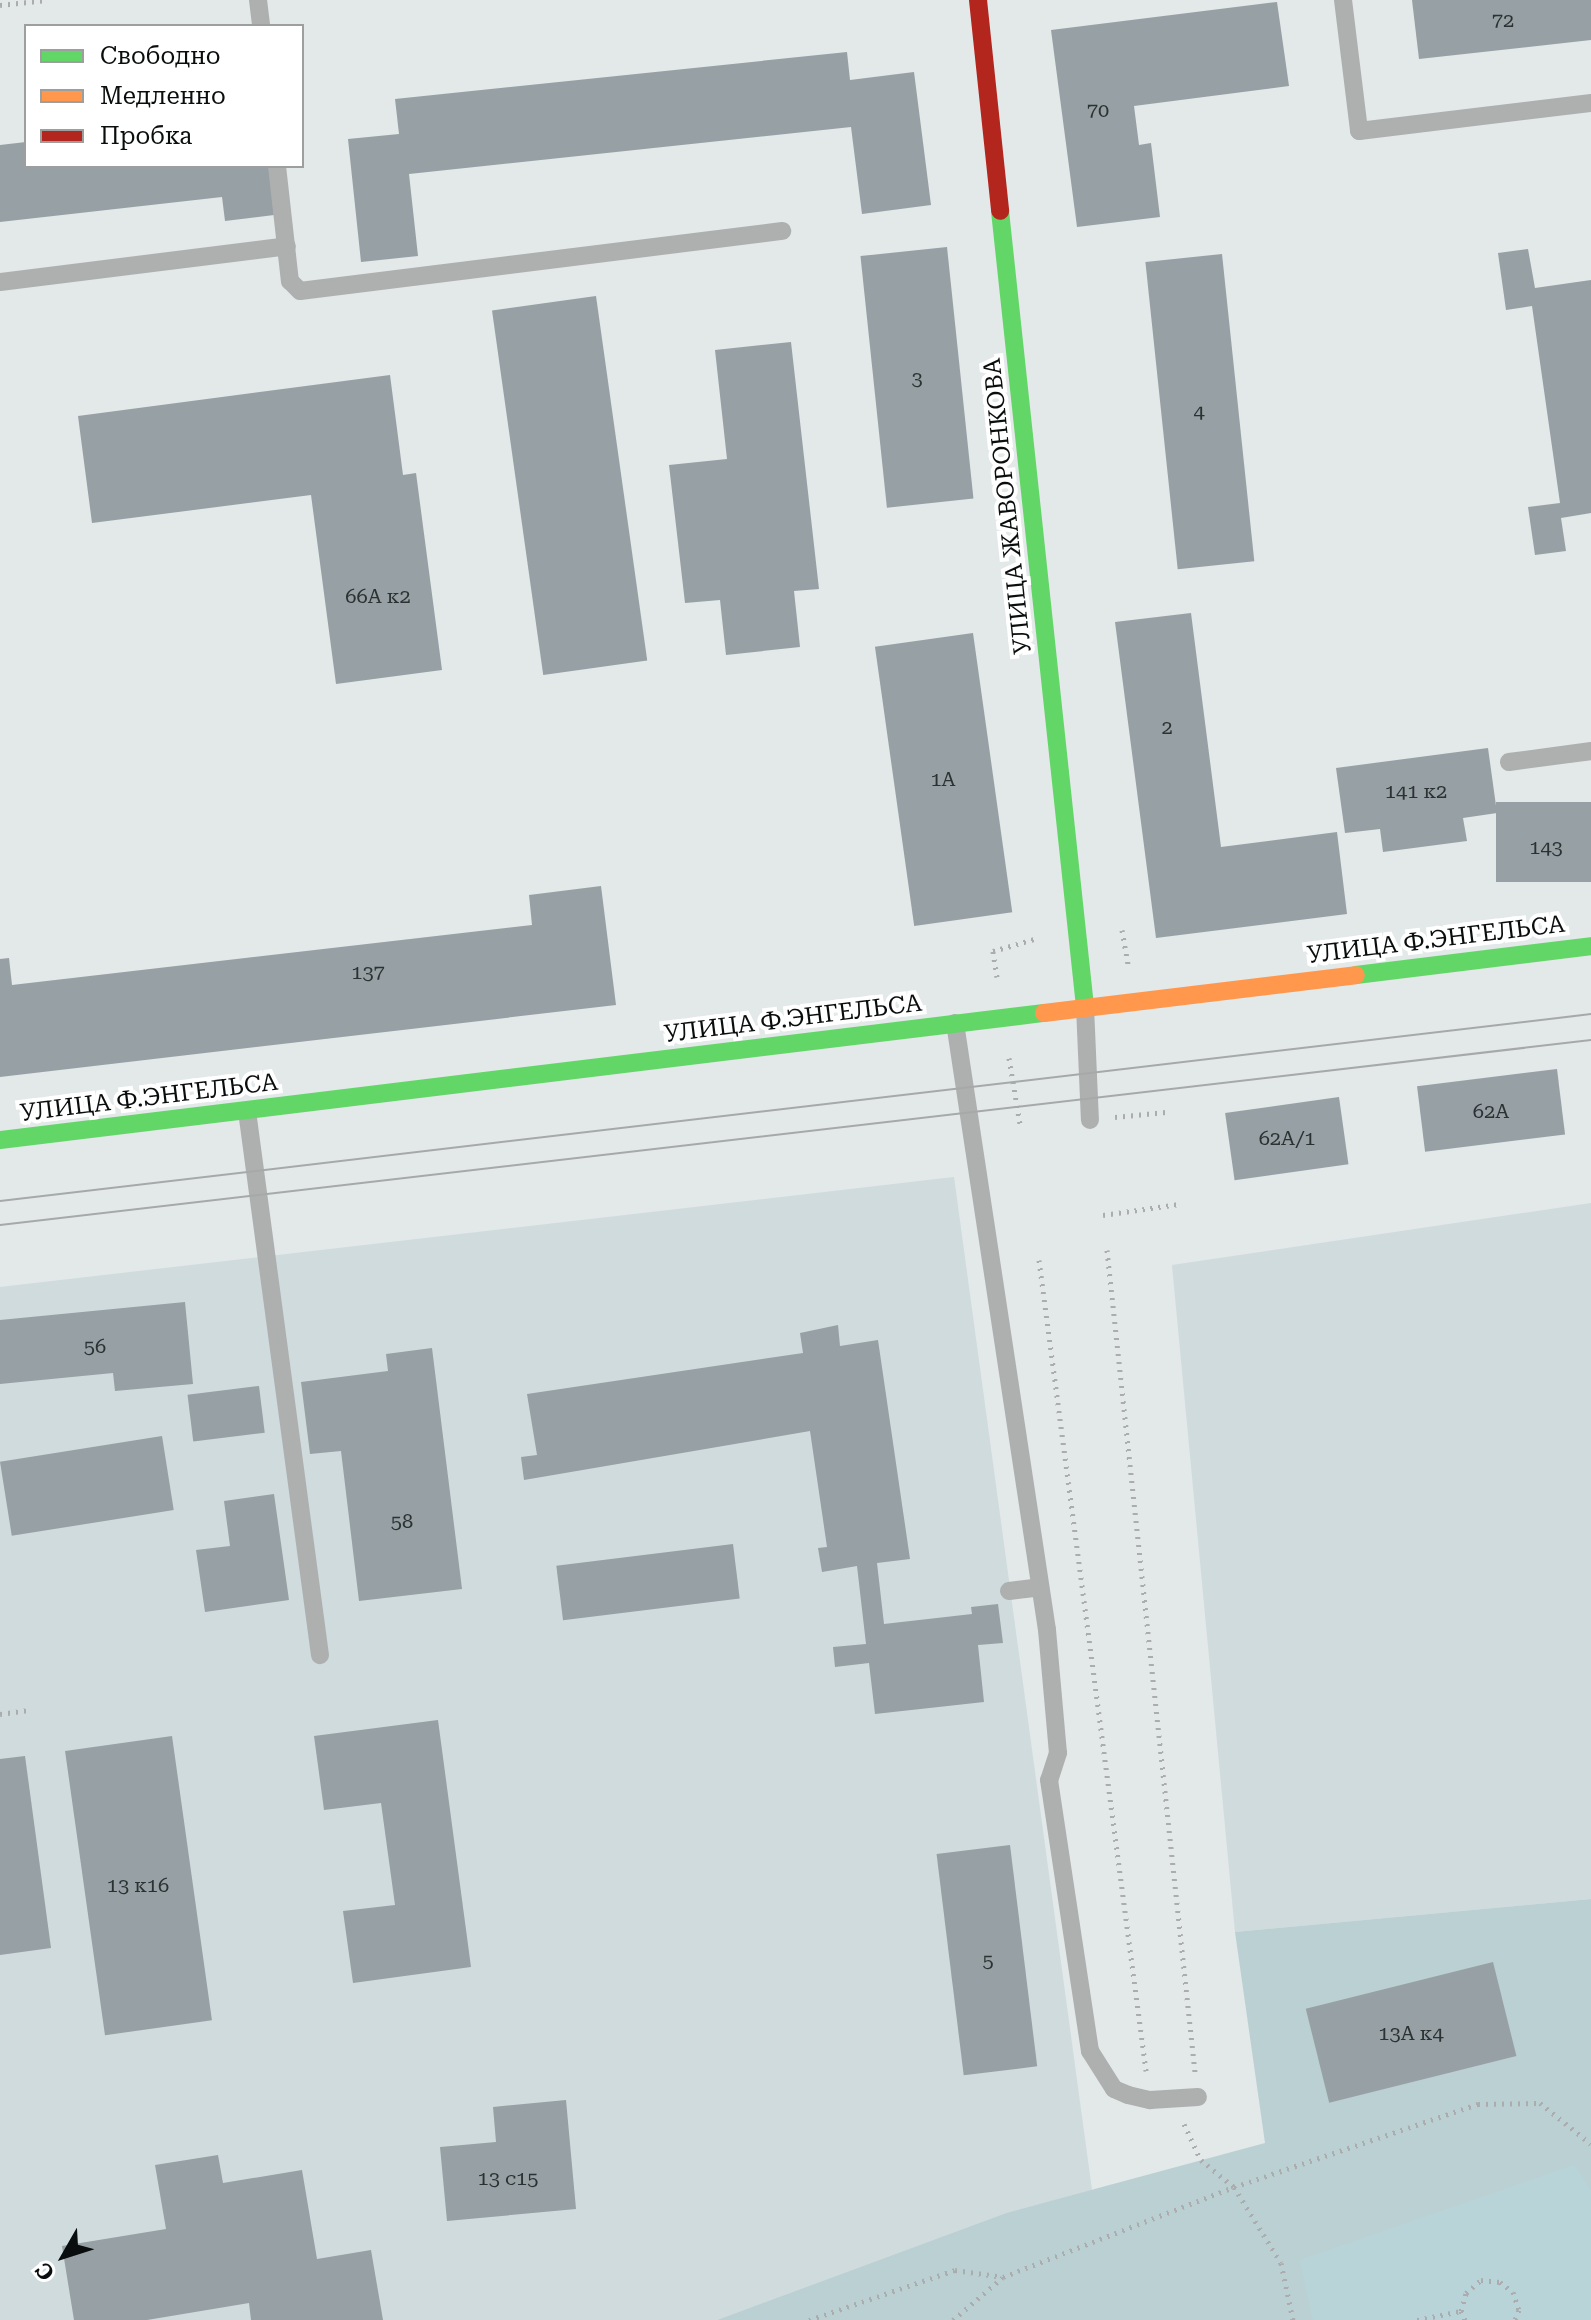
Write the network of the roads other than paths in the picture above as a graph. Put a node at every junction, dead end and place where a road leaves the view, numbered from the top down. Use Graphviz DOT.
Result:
graph roads {
  1 [pos="258,0"];
  2 [pos="978,0"];
  3 [pos="1343,0"];
  4 [pos="261,24"];
  5 [pos="1591,103"];
  6 [pos="277,168"];
  7 [pos="782,231"];
  8 [pos="287,246"];
  9 [pos="0,282"];
  10 [pos="1591,751"];
  11 [pos="1509,762"];
  12 [pos="1591,946"];
  13 [pos="1085,1007"];
  14 [pos="955,1023"];
  15 [pos="247,1111"];
  16 [pos="1090,1120"];
  17 [pos="0,1140"];
  18 [pos="1040,1587"];
  19 [pos="1009,1591"];
  20 [pos="320,1655"];
  21 [pos="1198,2097"];
  1 -- 4 [label="lane"];
  2 -- 13 [label="street, УЛИЦА ЖАВОРОНКОВА"];
  3 -- 5 [label="lane"];
  6 -- 8 [label="lane"];
  7 -- 8 [label="lane"];
  8 -- 9 [label="lane"];
  10 -- 11 [label="lane"];
  12 -- 13 [label="street, УЛИЦА Ф.ЭНГЕЛЬСА"];
  13 -- 14 [label="street, УЛИЦА Ф.ЭНГЕЛЬСА"];
  13 -- 16 [label="lane"];
  14 -- 15 [label="street, УЛИЦА Ф.ЭНГЕЛЬСА"];
  14 -- 18 [label="lane"];
  15 -- 17 [label="street, УЛИЦА Ф.ЭНГЕЛЬСА"];
  15 -- 20 [label="lane"];
  18 -- 19 [label="lane"];
  18 -- 21 [label="lane"];
}
